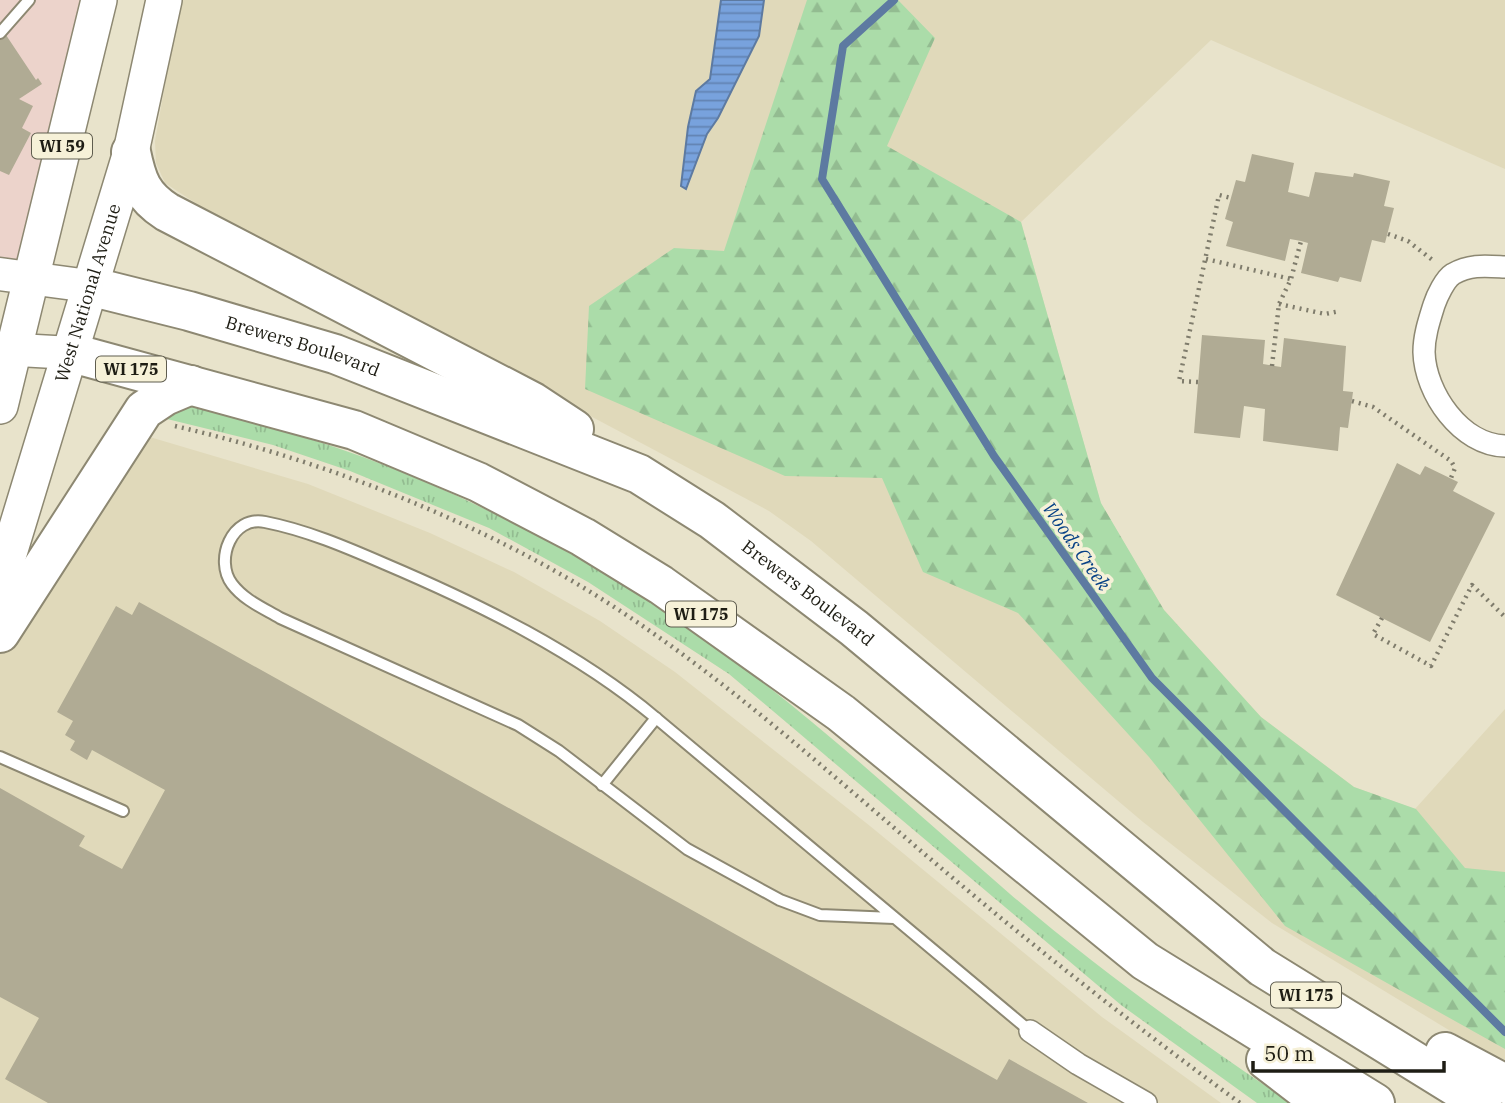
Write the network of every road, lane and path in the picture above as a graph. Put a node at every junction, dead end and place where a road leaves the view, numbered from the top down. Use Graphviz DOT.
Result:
graph roads {
  1 [pos="29,0"];
  2 [pos="99,0"];
  3 [pos="164,0"];
  4 [pos="0,33"];
  5 [pos="131,152"];
  6 [pos="1231,198"];
  7 [pos="1301,241"];
  8 [pos="1206,259"];
  9 [pos="1505,267"];
  10 [pos="16,275"];
  11 [pos="1291,279"];
  12 [pos="89,286"];
  13 [pos="1279,304"];
  14 [pos="1340,311"];
  15 [pos="7,349"];
  16 [pos="72,353"];
  17 [pos="1272,366"];
  18 [pos="1198,382"];
  19 [pos="191,385"];
  20 [pos="1352,401"];
  21 [pos="0,407"];
  22 [pos="163,424"];
  23 [pos="1505,446"];
  24 [pos="639,474"];
  25 [pos="1451,478"];
  26 [pos="0,583"];
  27 [pos="1505,617"];
  28 [pos="1382,618"];
  29 [pos="0,633"];
  30 [pos="656,718"];
  31 [pos="0,757"];
  32 [pos="602,785"];
  33 [pos="123,811"];
  34 [pos="1142,869"];
  35 [pos="894,918"];
  36 [pos="1145,961"];
  37 [pos="1030,1031"];
  38 [pos="1505,1084"];
  39 [pos="1146,1103"];
  40 [pos="1240,1103"];
  41 [pos="1322,1103"];
  42 [pos="1375,1103"];
  43 [pos="1482,1103"];
  1 -- 4 [label="lane"];
  2 -- 10 [label="main road, WI 59"];
  3 -- 5 [label="main road, West National Avenue"];
  5 -- 12 [label="main road, West National Avenue"];
  5 -- 24 [label="highway"];
  6 -- 8 [label="path"];
  7 -- 11 [label="path"];
  8 -- 11 [label="path"];
  8 -- 18 [label="path"];
  9 -- 23 [label="street"];
  10 -- 12 [label="main road, Brewers Boulevard / WI 175"];
  10 -- 15 [label="main road, WI 59"];
  11 -- 13 [label="path"];
  12 -- 16 [label="main road, West National Avenue"];
  12 -- 24 [label="highway, Brewers Boulevard / WI 175"];
  13 -- 14 [label="path"];
  13 -- 17 [label="path"];
  15 -- 16 [label="main road, WI 175"];
  15 -- 21 [label="main road, WI 59"];
  16 -- 19 [label="highway, WI 175"];
  16 -- 26 [label="main road, West National Avenue"];
  19 -- 29 [label="highway"];
  19 -- 36 [label="highway, WI 175"];
  20 -- 25 [label="path"];
  22 -- 40 [label="path"];
  24 -- 34 [label="highway, Brewers Boulevard / WI 175"];
  27 -- 28 [label="path"];
  30 -- 32 [label="lane"];
  30 -- 32 [label="lane"];
  30 -- 35 [label="lane"];
  31 -- 33 [label="lane"];
  32 -- 35 [label="lane"];
  34 -- 38 [label="highway"];
  34 -- 43 [label="highway, Brewers Boulevard / WI 175"];
  35 -- 37 [label="lane"];
  36 -- 41 [label="highway"];
  36 -- 42 [label="highway, WI 175"];
  37 -- 39 [label="street"];
}
